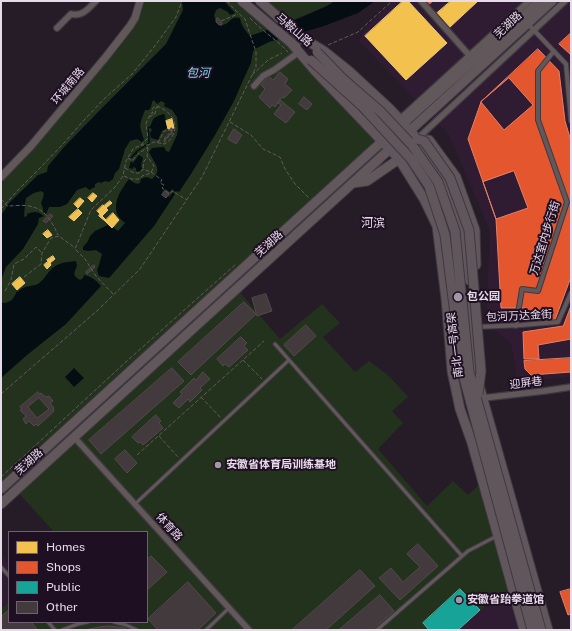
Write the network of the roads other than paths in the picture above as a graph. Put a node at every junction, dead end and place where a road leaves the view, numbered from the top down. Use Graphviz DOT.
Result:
graph roads {
  1 [pos="96,1"];
  2 [pos="140,1"];
  3 [pos="242,1"];
  4 [pos="260,1"];
  5 [pos="421,1"];
  6 [pos="529,1"];
  7 [pos="540,1"];
  8 [pos="552,1"];
  9 [pos="565,1"];
  10 [pos="528,23"];
  11 [pos="57,28"];
  12 [pos="299,36"];
  13 [pos="288,48"];
  14 [pos="554,51"];
  15 [pos="299,52"];
  16 [pos="317,52"];
  17 [pos="469,55"];
  18 [pos="311,60"];
  19 [pos="254,86"];
  20 [pos="571,120"];
  21 [pos="402,121"];
  22 [pos="411,130"];
  23 [pos="417,139"];
  24 [pos="382,141"];
  25 [pos="391,150"];
  26 [pos="399,159"];
  27 [pos="1,177"];
  28 [pos="353,183"];
  29 [pos="571,293"];
  30 [pos="516,326"];
  31 [pos="472,327"];
  32 [pos="275,344"];
  33 [pos="289,360"];
  34 [pos="571,387"];
  35 [pos="480,399"];
  36 [pos="74,437"];
  37 [pos="472,443"];
  38 [pos="1,489"];
  39 [pos="1,504"];
  40 [pos="135,504"];
  41 [pos="493,538"];
  42 [pos="462,556"];
  43 [pos="1,567"];
  44 [pos="8,575"];
  45 [pos="229,608"];
  46 [pos="83,623"];
  47 [pos="118,623"];
  48 [pos="62,630"];
  49 [pos="137,630"];
  50 [pos="206,630"];
  51 [pos="249,630"];
  52 [pos="377,630"];
  53 [pos="520,630"];
  54 [pos="524,630"];
  55 [pos="532,630"];
  56 [pos="541,630"];
  57 [pos="548,630"];
  1 -- 11 [label="street"];
  2 -- 27 [label="street, 环城南路"];
  3 -- 13 [label="highway, 马鞍山路"];
  4 -- 12 [label="highway, 马鞍山路"];
  5 -- 17 [label="street"];
  6 -- 17 [label="street"];
  7 -- 21 [label="main road, 芜湖路"];
  8 -- 10 [label="main road, 芜湖路"];
  9 -- 23 [label="street"];
  10 -- 14 [label="street"];
  10 -- 22 [label="main road, 芜湖路"];
  12 -- 16 [label="highway, 马鞍山路"];
  12 -- 21 [label="highway"];
  13 -- 15 [label="highway"];
  13 -- 18 [label="highway, 马鞍山路"];
  14 -- 20 [label="street"];
  14 -- 30 [label="street, 万达室内步行街"];
  15 -- 19 [label="street"];
  15 -- 24 [label="highway"];
  16 -- 35 [label="highway, 南北一号高架, bridge"];
  17 -- 21 [label="street"];
  18 -- 55 [label="highway, 南北一号高架, bridge"];
  21 -- 22 [label="highway"];
  21 -- 24 [label="main road, 芜湖路"];
  22 -- 23 [label="highway"];
  22 -- 25 [label="main road, 芜湖路"];
  23 -- 31 [label="highway"];
  23 -- 35 [label="highway, bridge"];
  24 -- 25 [label="highway"];
  24 -- 38 [label="main road, 芜湖路"];
  25 -- 26 [label="highway"];
  25 -- 28 [label="main road, 芜湖路"];
  26 -- 28 [label="main road"];
  26 -- 37 [label="highway"];
  28 -- 36 [label="main road, 芜湖路"];
  29 -- 30 [label="street, 包河万达金街"];
  30 -- 31 [label="street, 包河万达金街"];
  31 -- 35 [label="highway"];
  32 -- 33 [label="lane"];
  33 -- 40 [label="lane"];
  33 -- 42 [label="lane"];
  34 -- 35 [label="street, 迎屏巷"];
  35 -- 56 [label="highway, 南北一号高架, bridge"];
  35 -- 57 [label="highway"];
  36 -- 39 [label="main road, 芜湖路"];
  36 -- 40 [label="street, 体育路"];
  37 -- 53 [label="highway"];
  37 -- 54 [label="highway"];
  40 -- 45 [label="street, 体育路"];
  41 -- 42 [label="lane"];
  42 -- 52 [label="lane"];
  43 -- 44 [label="lane"];
  45 -- 50 [label="lane"];
  45 -- 51 [label="street, 体育路"];
  46 -- 48 [label="lane"];
  47 -- 49 [label="lane"];
}
